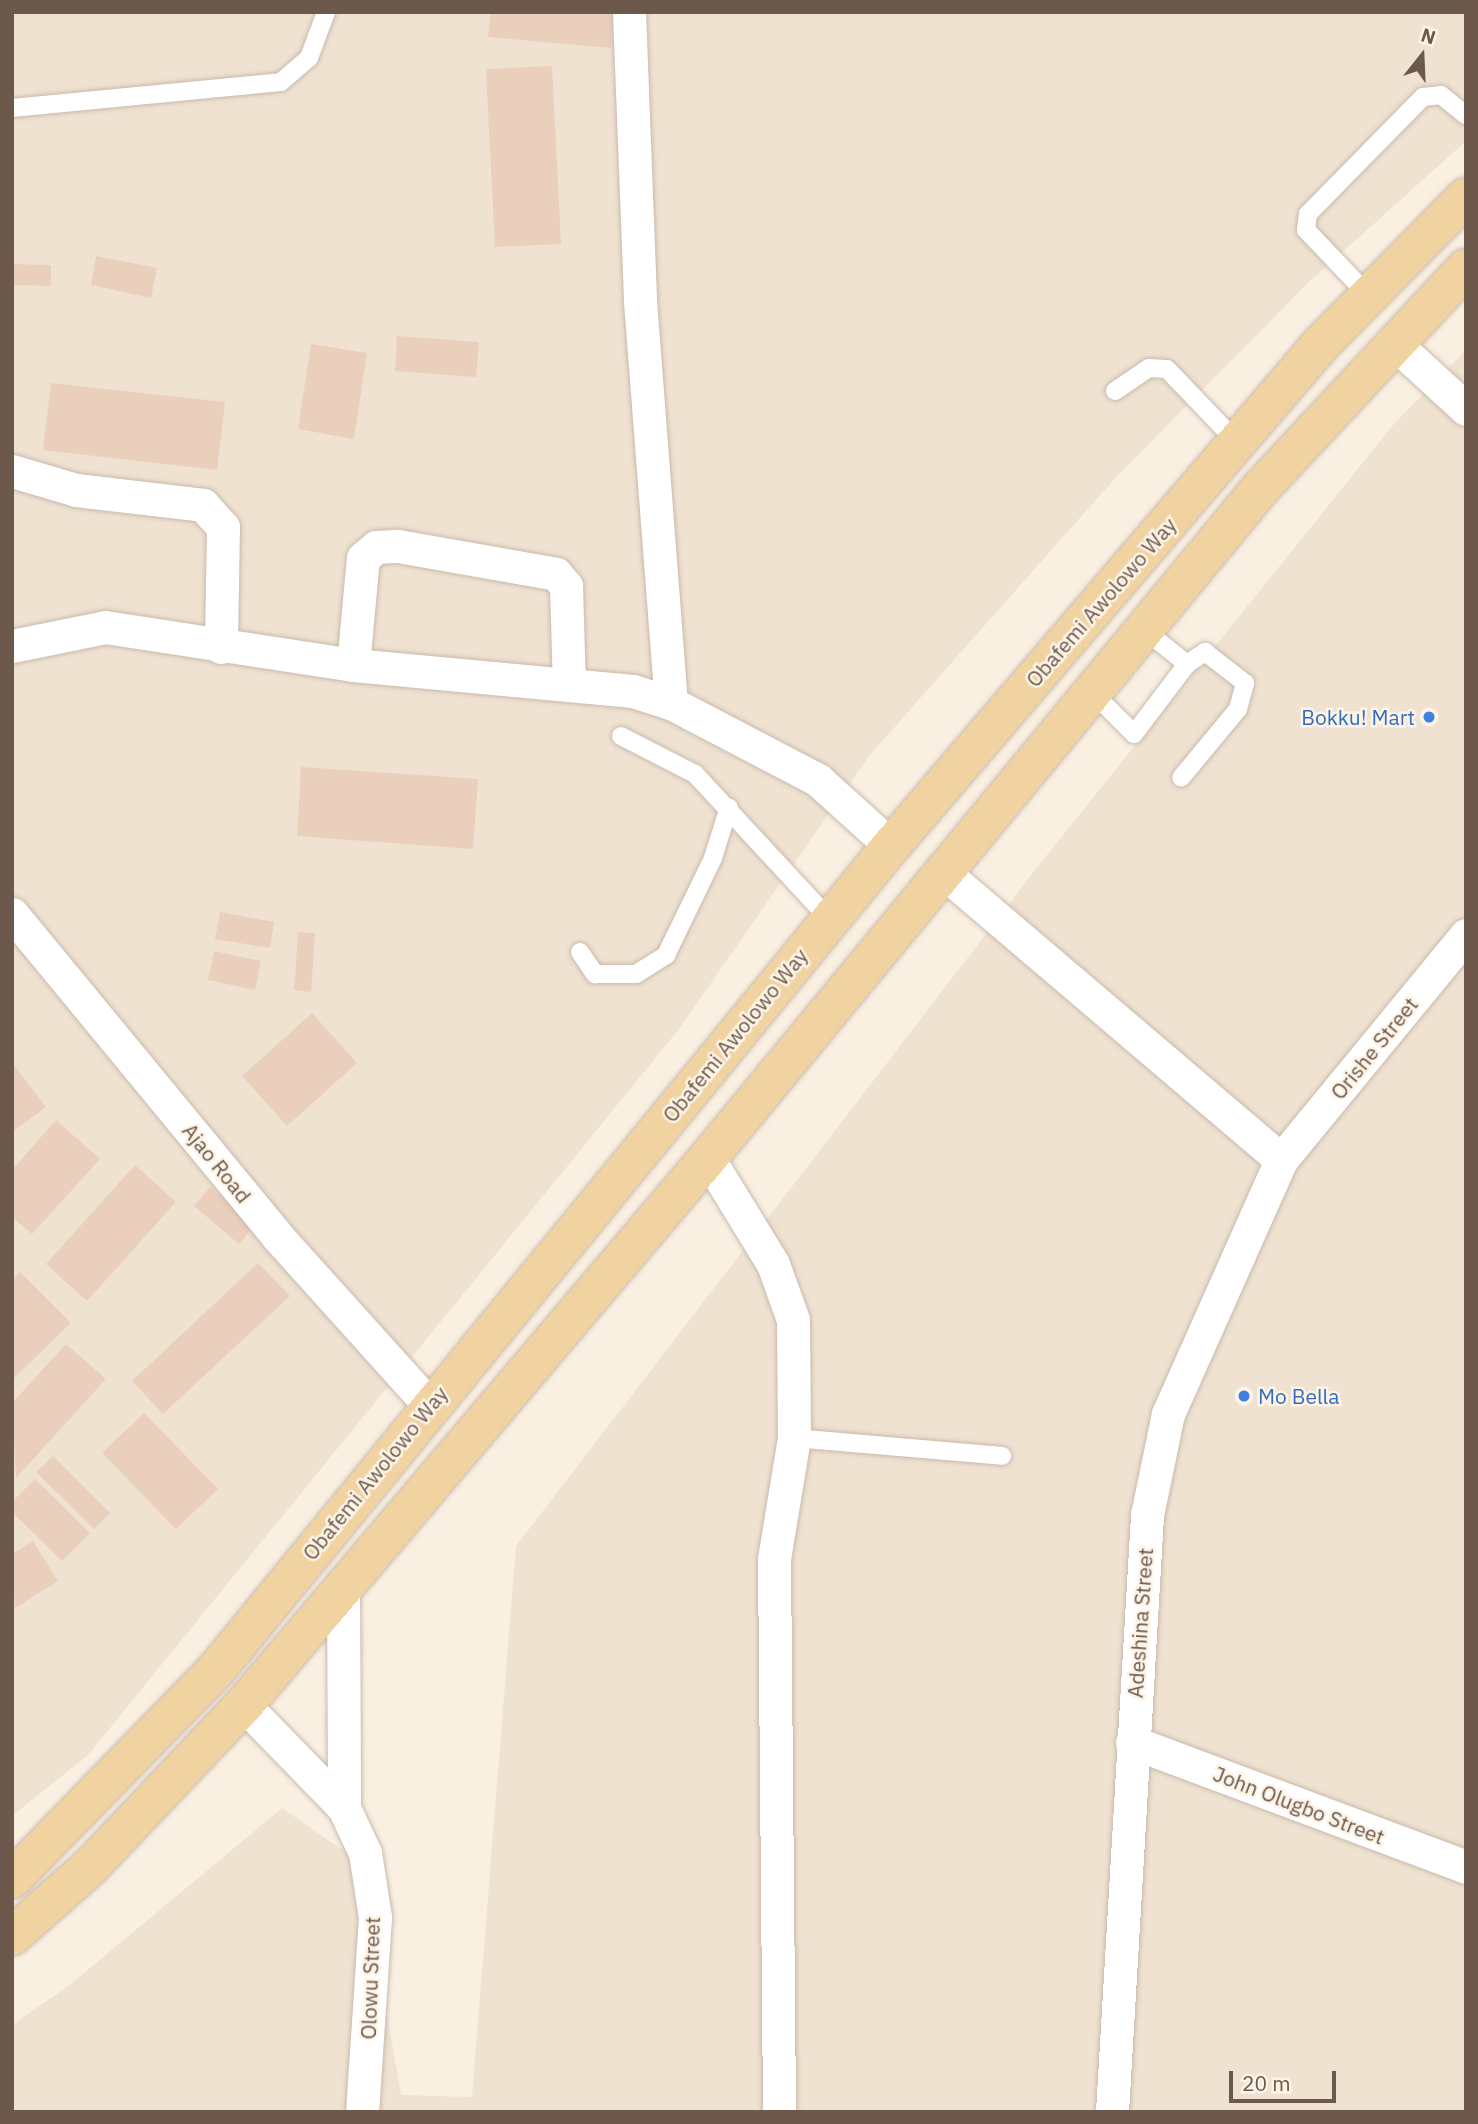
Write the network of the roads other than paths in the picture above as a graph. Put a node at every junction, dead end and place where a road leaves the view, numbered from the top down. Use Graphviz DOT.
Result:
graph roads {
  1 [pos="326,12"];
  2 [pos="629,12"];
  3 [pos="12,107"];
  4 [pos="1466,115"];
  5 [pos="1466,197"];
  6 [pos="1466,268"];
  7 [pos="1368,295"];
  8 [pos="1393,342"];
  9 [pos="1115,391"];
  10 [pos="1466,409"];
  11 [pos="1237,442"];
  12 [pos="12,471"];
  13 [pos="1142,628"];
  14 [pos="12,646"];
  15 [pos="221,647"];
  16 [pos="1188,664"];
  17 [pos="353,665"];
  18 [pos="569,685"];
  19 [pos="1092,692"];
  20 [pos="671,703"];
  21 [pos="621,736"];
  22 [pos="1181,778"];
  23 [pos="729,807"];
  24 [pos="891,846"];
  25 [pos="943,872"];
  26 [pos="12,914"];
  27 [pos="830,920"];
  28 [pos="1466,935"];
  29 [pos="580,952"];
  30 [pos="708,1158"];
  31 [pos="1281,1160"];
  32 [pos="430,1406"];
  33 [pos="794,1438"];
  34 [pos="1002,1455"];
  35 [pos="343,1588"];
  36 [pos="244,1706"];
  37 [pos="1132,1742"];
  38 [pos="344,1808"];
  39 [pos="1466,1867"];
  40 [pos="12,1879"];
  41 [pos="12,1936"];
  42 [pos="362,2112"];
  43 [pos="779,2112"];
  44 [pos="1112,2112"];
  1 -- 3 [label="lane"];
  2 -- 20 [label="street"];
  4 -- 7 [label="lane"];
  5 -- 7 [label="main road, Obafemi Awolowo Way"];
  6 -- 8 [label="main road"];
  7 -- 11 [label="main road, Obafemi Awolowo Way"];
  8 -- 10 [label="street"];
  8 -- 13 [label="main road"];
  9 -- 11 [label="lane"];
  11 -- 24 [label="main road, Obafemi Awolowo Way"];
  12 -- 15 [label="street"];
  13 -- 16 [label="lane"];
  13 -- 19 [label="main road"];
  14 -- 15 [label="street"];
  15 -- 17 [label="street"];
  16 -- 19 [label="lane"];
  16 -- 22 [label="lane"];
  17 -- 18 [label="street"];
  17 -- 18 [label="street"];
  18 -- 20 [label="street"];
  19 -- 25 [label="main road"];
  20 -- 24 [label="street"];
  21 -- 23 [label="lane"];
  23 -- 27 [label="lane"];
  23 -- 29 [label="lane"];
  24 -- 27 [label="main road, Obafemi Awolowo Way"];
  25 -- 30 [label="main road"];
  25 -- 31 [label="street"];
  26 -- 32 [label="street, Ajao Road"];
  27 -- 32 [label="main road, Obafemi Awolowo Way"];
  28 -- 31 [label="street, Orishe Street"];
  30 -- 33 [label="street"];
  30 -- 35 [label="main road"];
  31 -- 37 [label="street, Adeshina Street"];
  32 -- 40 [label="main road, Obafemi Awolowo Way"];
  33 -- 34 [label="lane"];
  33 -- 43 [label="street"];
  35 -- 36 [label="main road"];
  35 -- 38 [label="street, Olowu Street"];
  36 -- 38 [label="street, Olowu Street"];
  36 -- 41 [label="main road"];
  37 -- 39 [label="street, John Olugbo Street"];
  37 -- 44 [label="street, Adeshina Street"];
  38 -- 42 [label="street, Olowu Street"];
}
